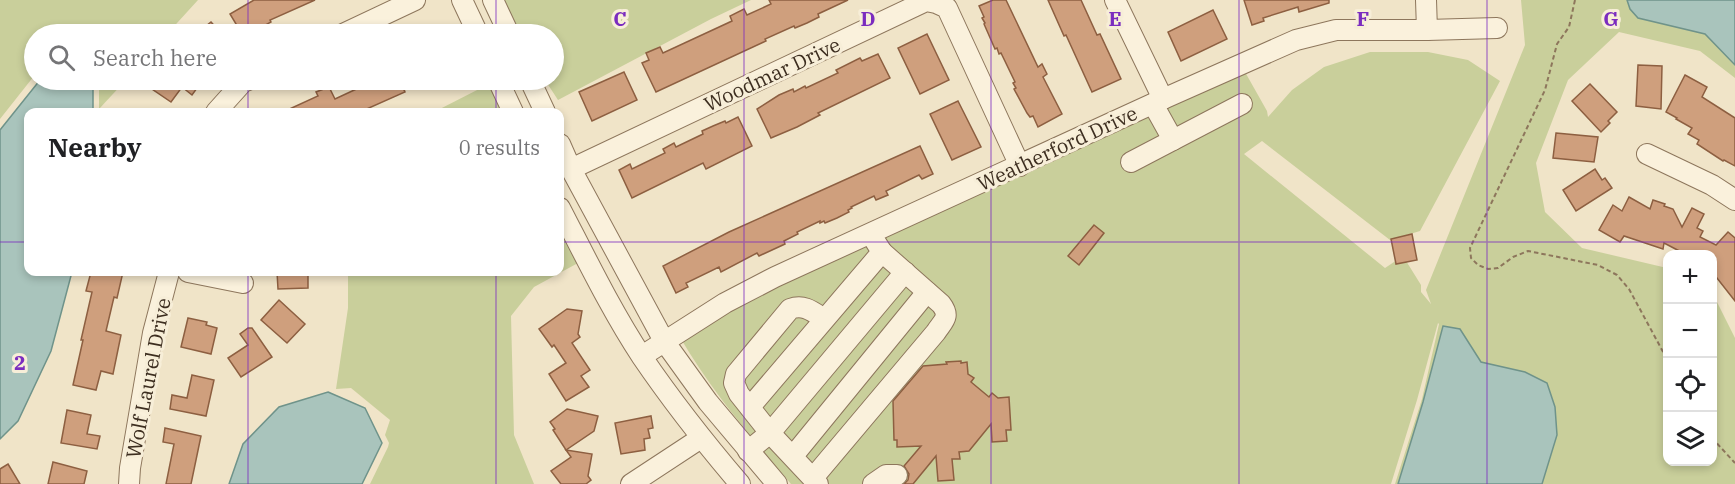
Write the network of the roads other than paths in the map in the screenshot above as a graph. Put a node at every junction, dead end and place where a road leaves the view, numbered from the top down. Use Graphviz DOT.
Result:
graph roads {
  1 [pos="415,0"];
  2 [pos="462,0"];
  3 [pos="493,0"];
  4 [pos="1115,0"];
  5 [pos="1425,0"];
  6 [pos="364,24"];
  7 [pos="473,24"];
  8 [pos="504,24"];
  9 [pos="1497,28"];
  10 [pos="1427,30"];
  11 [pos="236,90"];
  12 [pos="503,90"];
  13 [pos="535,90"];
  14 [pos="1158,102"];
  15 [pos="1242,104"];
  16 [pos="220,108"];
  17 [pos="511,108"];
  18 [pos="543,108"];
  19 [pos="1173,140"];
  20 [pos="564,153"];
  21 [pos="1647,154"];
  22 [pos="1131,162"];
  23 [pos="1020,166"];
  24 [pos="571,169"];
  25 [pos="1735,200"];
  26 [pos="564,216"];
  27 [pos="870,234"];
  28 [pos="882,252"];
  29 [pos="904,272"];
  30 [pos="168,276"];
  31 [pos="208,276"];
  32 [pos="243,283"];
  33 [pos="927,292"];
  34 [pos="824,319"];
  35 [pos="664,340"];
  36 [pos="642,356"];
  37 [pos="745,400"];
  38 [pos="770,433"];
  39 [pos="701,438"];
  40 [pos="748,452"];
  41 [pos="793,456"];
  42 [pos="897,475"];
  43 [pos="816,481"];
  44 [pos="129,484"];
  45 [pos="632,484"];
  46 [pos="740,484"];
  47 [pos="777,484"];
  48 [pos="873,484"];
  1 -- 6 [label="street"];
  2 -- 7 [label="street"];
  3 -- 8 [label="street"];
  4 -- 14 [label="street"];
  5 -- 10 [label="street"];
  9 -- 10 [label="street, Weatherford Drive"];
  10 -- 14 [label="street, Weatherford Drive"];
  11 -- 16 [label="street"];
  12 -- 17 [label="street"];
  13 -- 18 [label="street"];
  14 -- 19 [label="street"];
  14 -- 23 [label="street, Weatherford Drive"];
  15 -- 19 [label="street"];
  19 -- 22 [label="street"];
  20 -- 24 [label="street"];
  21 -- 25 [label="street"];
  23 -- 24 [label="street, Woodmar Drive"];
  23 -- 27 [label="street, Weatherford Drive"];
  24 -- 35 [label="street"];
  26 -- 36 [label="street"];
  27 -- 28 [label="street"];
  27 -- 35 [label="street, Weatherford Drive"];
  28 -- 29 [label="street"];
  28 -- 34 [label="street"];
  29 -- 33 [label="street"];
  29 -- 38 [label="street"];
  30 -- 44 [label="street, Wolf Laurel Drive"];
  31 -- 32 [label="street"];
  33 -- 41 [label="street"];
  33 -- 43 [label="street"];
  34 -- 37 [label="street"];
  34 -- 37 [label="street"];
  35 -- 36 [label="street, Weatherford Drive"];
  35 -- 40 [label="street"];
  36 -- 39 [label="street"];
  37 -- 38 [label="street"];
  38 -- 40 [label="street"];
  38 -- 41 [label="street"];
  39 -- 45 [label="street"];
  39 -- 46 [label="street"];
  40 -- 47 [label="street"];
  41 -- 43 [label="street"];
  42 -- 48 [label="street"];
}
